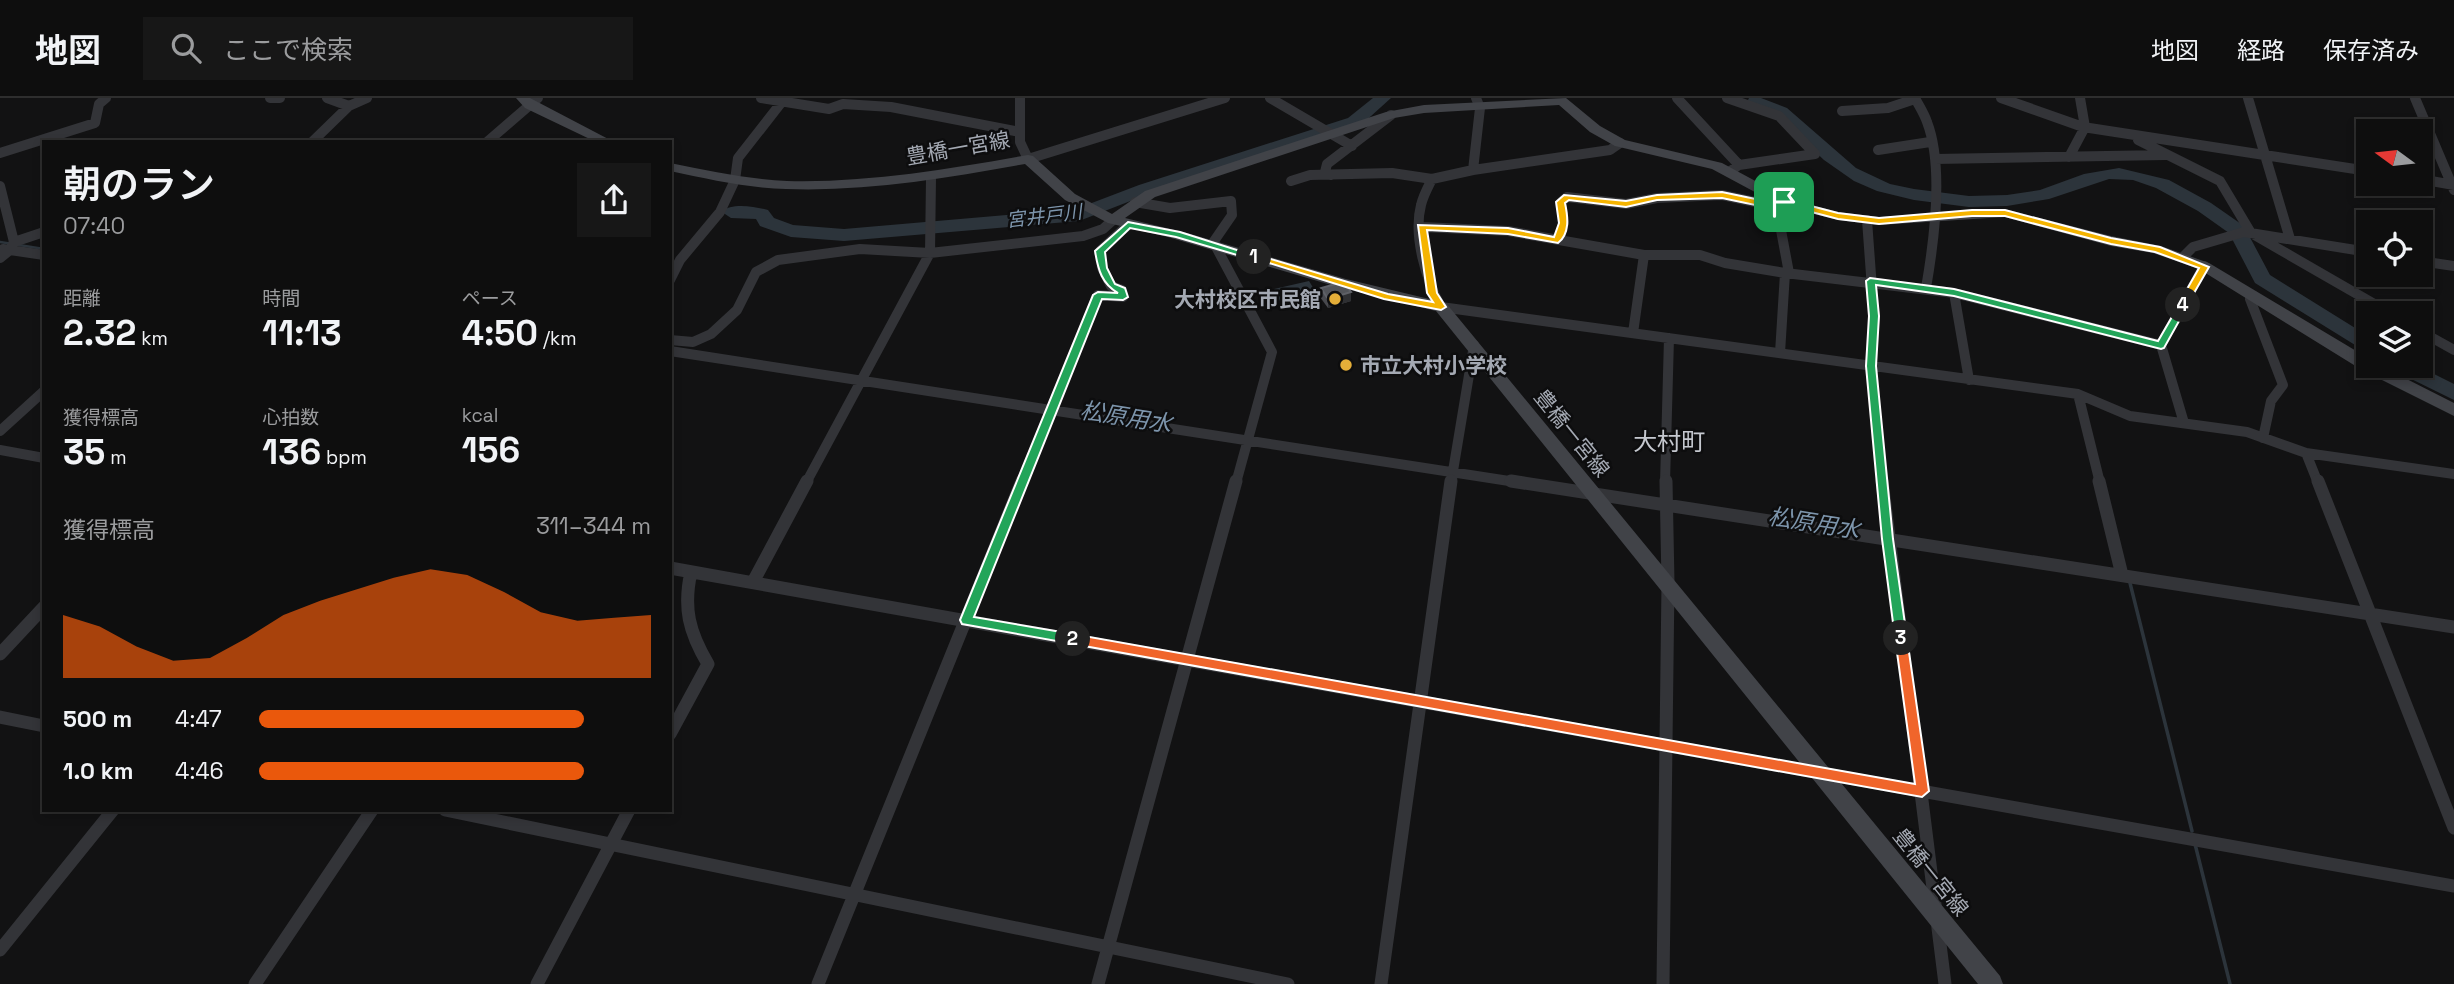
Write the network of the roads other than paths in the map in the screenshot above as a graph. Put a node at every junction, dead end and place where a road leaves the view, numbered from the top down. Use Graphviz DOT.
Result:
graph roads {
  1 [pos="106,98"];
  2 [pos="270,98"];
  3 [pos="280,98"];
  4 [pos="327,98"];
  5 [pos="367,98"];
  6 [pos="761,98"];
  7 [pos="1020,98"];
  8 [pos="1225,98"];
  9 [pos="1270,98"];
  10 [pos="1677,98"];
  11 [pos="1727,98"];
  12 [pos="2001,98"];
  13 [pos="2080,98"];
  14 [pos="2248,98"];
  15 [pos="2415,98"];
  16 [pos="1915,99"];
  17 [pos="530,100"];
  18 [pos="1563,100"];
  19 [pos="845,101"];
  20 [pos="797,102"];
  21 [pos="781,103"];
  22 [pos="1478,103"];
  23 [pos="349,106"];
  24 [pos="1842,111"];
  25 [pos="1391,115"];
  26 [pos="2085,127"];
  27 [pos="1020,132"];
  28 [pos="1327,132"];
  29 [pos="2125,133"];
  30 [pos="314,140"];
  31 [pos="489,140"];
  32 [pos="603,140"];
  33 [pos="1930,142"];
  34 [pos="1619,143"];
  35 [pos="1352,146"];
  36 [pos="1878,150"];
  37 [pos="0,153"];
  38 [pos="2170,155"];
  39 [pos="2264,155"];
  40 [pos="2069,157"];
  41 [pos="1028,159"];
  42 [pos="1935,159"];
  43 [pos="672,167"];
  44 [pos="1734,168"];
  45 [pos="2356,169"];
  46 [pos="1473,170"];
  47 [pos="1331,175"];
  48 [pos="930,178"];
  49 [pos="1433,179"];
  50 [pos="735,180"];
  51 [pos="1291,181"];
  52 [pos="2433,182"];
  53 [pos="0,186"];
  54 [pos="2453,186"];
  55 [pos="1135,202"];
  56 [pos="1774,202"];
  57 [pos="1935,204"];
  58 [pos="1867,220"];
  59 [pos="1121,223"];
  60 [pos="1422,227"];
  61 [pos="2247,232"];
  62 [pos="42,233"];
  63 [pos="2290,239"];
  64 [pos="1558,240"];
  65 [pos="1213,245"];
  66 [pos="9,247"];
  67 [pos="2356,250"];
  68 [pos="930,253"];
  69 [pos="42,255"];
  70 [pos="1644,255"];
  71 [pos="2183,257"];
  72 [pos="0,258"];
  73 [pos="2433,263"];
  74 [pos="2204,267"];
  75 [pos="2454,267"];
  76 [pos="1787,273"];
  77 [pos="672,276"];
  78 [pos="1870,281"];
  79 [pos="1926,288"];
  80 [pos="1954,293"];
  81 [pos="2254,296"];
  82 [pos="2369,301"];
  83 [pos="1441,307"];
  84 [pos="1633,333"];
  85 [pos="1670,338"];
  86 [pos="2433,338"];
  87 [pos="1474,345"];
  88 [pos="2161,345"];
  89 [pos="675,349"];
  90 [pos="2454,350"];
  91 [pos="1780,353"];
  92 [pos="2356,359"];
  93 [pos="1871,366"];
  94 [pos="863,378"];
  95 [pos="2391,378"];
  96 [pos="1969,380"];
  97 [pos="42,393"];
  98 [pos="2078,394"];
  99 [pos="1053,407"];
  100 [pos="2454,410"];
  101 [pos="2184,423"];
  102 [pos="0,431"];
  103 [pos="1248,437"];
  104 [pos="2263,438"];
  105 [pos="0,450"];
  106 [pos="2306,453"];
  107 [pos="42,458"];
  108 [pos="1453,469"];
  109 [pos="2454,474"];
  110 [pos="1592,494"];
  111 [pos="1665,501"];
  112 [pos="1887,536"];
  113 [pos="672,568"];
  114 [pos="691,572"];
  115 [pos="2122,575"];
  116 [pos="753,582"];
  117 [pos="1668,583"];
  118 [pos="42,609"];
  119 [pos="2372,614"];
  120 [pos="966,620"];
  121 [pos="2454,627"];
  122 [pos="0,654"];
  123 [pos="1188,660"];
  124 [pos="1422,701"];
  125 [pos="0,717"];
  126 [pos="42,726"];
  127 [pos="672,730"];
  128 [pos="1666,744"];
  129 [pos="1822,773"];
  130 [pos="1922,791"];
  131 [pos="111,812"];
  132 [pos="371,812"];
  133 [pos="455,812"];
  134 [pos="628,812"];
  135 [pos="2454,828"];
  136 [pos="611,844"];
  137 [pos="2454,886"];
  138 [pos="855,895"];
  139 [pos="1937,915"];
  140 [pos="1108,947"];
  141 [pos="0,950"];
  142 [pos="255,984"];
  143 [pos="537,984"];
  144 [pos="818,984"];
  145 [pos="1098,984"];
  146 [pos="1288,984"];
  147 [pos="1381,984"];
  148 [pos="1663,984"];
  149 [pos="1945,984"];
  150 [pos="1992,984"];
  1 -- 37 [label="street"];
  2 -- 3 [label="street"];
  4 -- 23 [label="street"];
  5 -- 23 [label="street"];
  6 -- 21 [label="street"];
  7 -- 27 [label="street"];
  8 -- 41 [label="street"];
  9 -- 28 [label="street"];
  10 -- 44 [label="street"];
  11 -- 44 [label="street"];
  12 -- 26 [label="street"];
  13 -- 26 [label="street"];
  14 -- 39 [label="street"];
  15 -- 54 [label="street"];
  16 -- 24 [label="street"];
  16 -- 33 [label="street"];
  17 -- 31 [label="street"];
  17 -- 32 [label="main road"];
  18 -- 22 [label="main road"];
  18 -- 34 [label="main road"];
  19 -- 20 [label="street"];
  19 -- 27 [label="street"];
  20 -- 21 [label="street"];
  21 -- 50 [label="street"];
  22 -- 25 [label="main road"];
  22 -- 46 [label="street"];
  23 -- 30 [label="street"];
  25 -- 28 [label="main road"];
  25 -- 35 [label="street"];
  26 -- 29 [label="street"];
  26 -- 40 [label="street"];
  27 -- 41 [label="street"];
  28 -- 35 [label="street"];
  28 -- 55 [label="main road"];
  29 -- 38 [label="street"];
  29 -- 39 [label="street"];
  33 -- 36 [label="street"];
  33 -- 42 [label="street"];
  34 -- 44 [label="main road"];
  34 -- 46 [label="street"];
  35 -- 47 [label="street"];
  38 -- 40 [label="street"];
  38 -- 61 [label="street"];
  39 -- 45 [label="street"];
  39 -- 63 [label="street"];
  40 -- 42 [label="street"];
  41 -- 48 [label="main road, 豊橋一宮線"];
  41 -- 59 [label="main road, 豊橋一宮線"];
  42 -- 57 [label="street"];
  43 -- 50 [label="main road, 豊橋一宮線"];
  44 -- 56 [label="main road"];
  46 -- 49 [label="street"];
  47 -- 49 [label="street"];
  47 -- 51 [label="street"];
  48 -- 50 [label="main road, 豊橋一宮線"];
  48 -- 68 [label="street"];
  49 -- 60 [label="street"];
  50 -- 77 [label="street"];
  52 -- 54 [label="street"];
  53 -- 66 [label="street"];
  55 -- 59 [label="main road"];
  55 -- 65 [label="street"];
  56 -- 58 [label="main road"];
  56 -- 64 [label="street"];
  56 -- 76 [label="street"];
  57 -- 58 [label="main road"];
  57 -- 71 [label="main road"];
  57 -- 79 [label="street"];
  58 -- 78 [label="street"];
  59 -- 65 [label="main road, 豊橋一宮線"];
  59 -- 68 [label="street"];
  59 -- 99 [label="street"];
  60 -- 64 [label="street"];
  60 -- 83 [label="street"];
  61 -- 63 [label="street"];
  61 -- 71 [label="street"];
  61 -- 82 [label="street"];
  62 -- 66 [label="street"];
  63 -- 67 [label="street"];
  64 -- 70 [label="street"];
  65 -- 83 [label="main road, 豊橋一宮線"];
  65 -- 103 [label="street"];
  66 -- 69 [label="street"];
  66 -- 72 [label="street"];
  68 -- 89 [label="street"];
  68 -- 94 [label="street"];
  70 -- 76 [label="street"];
  70 -- 84 [label="street"];
  71 -- 74 [label="main road"];
  73 -- 75 [label="street"];
  74 -- 81 [label="main road"];
  74 -- 88 [label="street"];
  76 -- 78 [label="street"];
  76 -- 91 [label="street"];
  78 -- 79 [label="street"];
  78 -- 93 [label="street"];
  79 -- 80 [label="street"];
  80 -- 88 [label="street"];
  80 -- 96 [label="street"];
  81 -- 92 [label="main road"];
  81 -- 104 [label="street"];
  83 -- 84 [label="street"];
  83 -- 87 [label="main road, 豊橋一宮線"];
  84 -- 85 [label="street"];
  85 -- 91 [label="street"];
  85 -- 111 [label="street"];
  86 -- 90 [label="street"];
  87 -- 108 [label="street"];
  87 -- 110 [label="main road, 豊橋一宮線"];
  88 -- 101 [label="street"];
  89 -- 94 [label="street"];
  91 -- 93 [label="street"];
  93 -- 96 [label="street"];
  93 -- 112 [label="street"];
  94 -- 99 [label="street"];
  94 -- 116 [label="street"];
  95 -- 100 [label="main road"];
  96 -- 98 [label="street"];
  97 -- 102 [label="street"];
  98 -- 101 [label="street"];
  98 -- 115 [label="street"];
  99 -- 103 [label="street"];
  99 -- 120 [label="street"];
  101 -- 104 [label="street"];
  103 -- 108 [label="street"];
  103 -- 123 [label="street"];
  104 -- 106 [label="street"];
  105 -- 107 [label="street"];
  106 -- 109 [label="street"];
  106 -- 119 [label="street"];
  108 -- 110 [label="street"];
  108 -- 124 [label="street"];
  110 -- 111 [label="street"];
  110 -- 117 [label="main road, 豊橋一宮線"];
  111 -- 112 [label="street"];
  111 -- 117 [label="street"];
  112 -- 115 [label="street"];
  112 -- 130 [label="street"];
  113 -- 114 [label="street"];
  114 -- 116 [label="street"];
  114 -- 127 [label="street"];
  115 -- 119 [label="street"];
  116 -- 120 [label="street"];
  117 -- 128 [label="street"];
  117 -- 129 [label="main road, 豊橋一宮線"];
  118 -- 122 [label="street"];
  119 -- 121 [label="street"];
  119 -- 135 [label="street"];
  120 -- 123 [label="street"];
  120 -- 138 [label="street"];
  123 -- 124 [label="street"];
  123 -- 140 [label="street"];
  124 -- 128 [label="street"];
  124 -- 147 [label="street"];
  125 -- 126 [label="street"];
  128 -- 129 [label="street"];
  128 -- 148 [label="street"];
  129 -- 130 [label="street"];
  129 -- 139 [label="main road, 豊橋一宮線"];
  130 -- 137 [label="street"];
  130 -- 139 [label="street"];
  131 -- 141 [label="street"];
  132 -- 142 [label="street"];
  133 -- 136 [label="street"];
  134 -- 136 [label="street"];
  136 -- 138 [label="street"];
  136 -- 143 [label="street"];
  138 -- 140 [label="street"];
  138 -- 144 [label="street"];
  139 -- 149 [label="street"];
  139 -- 150 [label="main road, 豊橋一宮線"];
  140 -- 145 [label="street"];
  140 -- 146 [label="street"];
}
